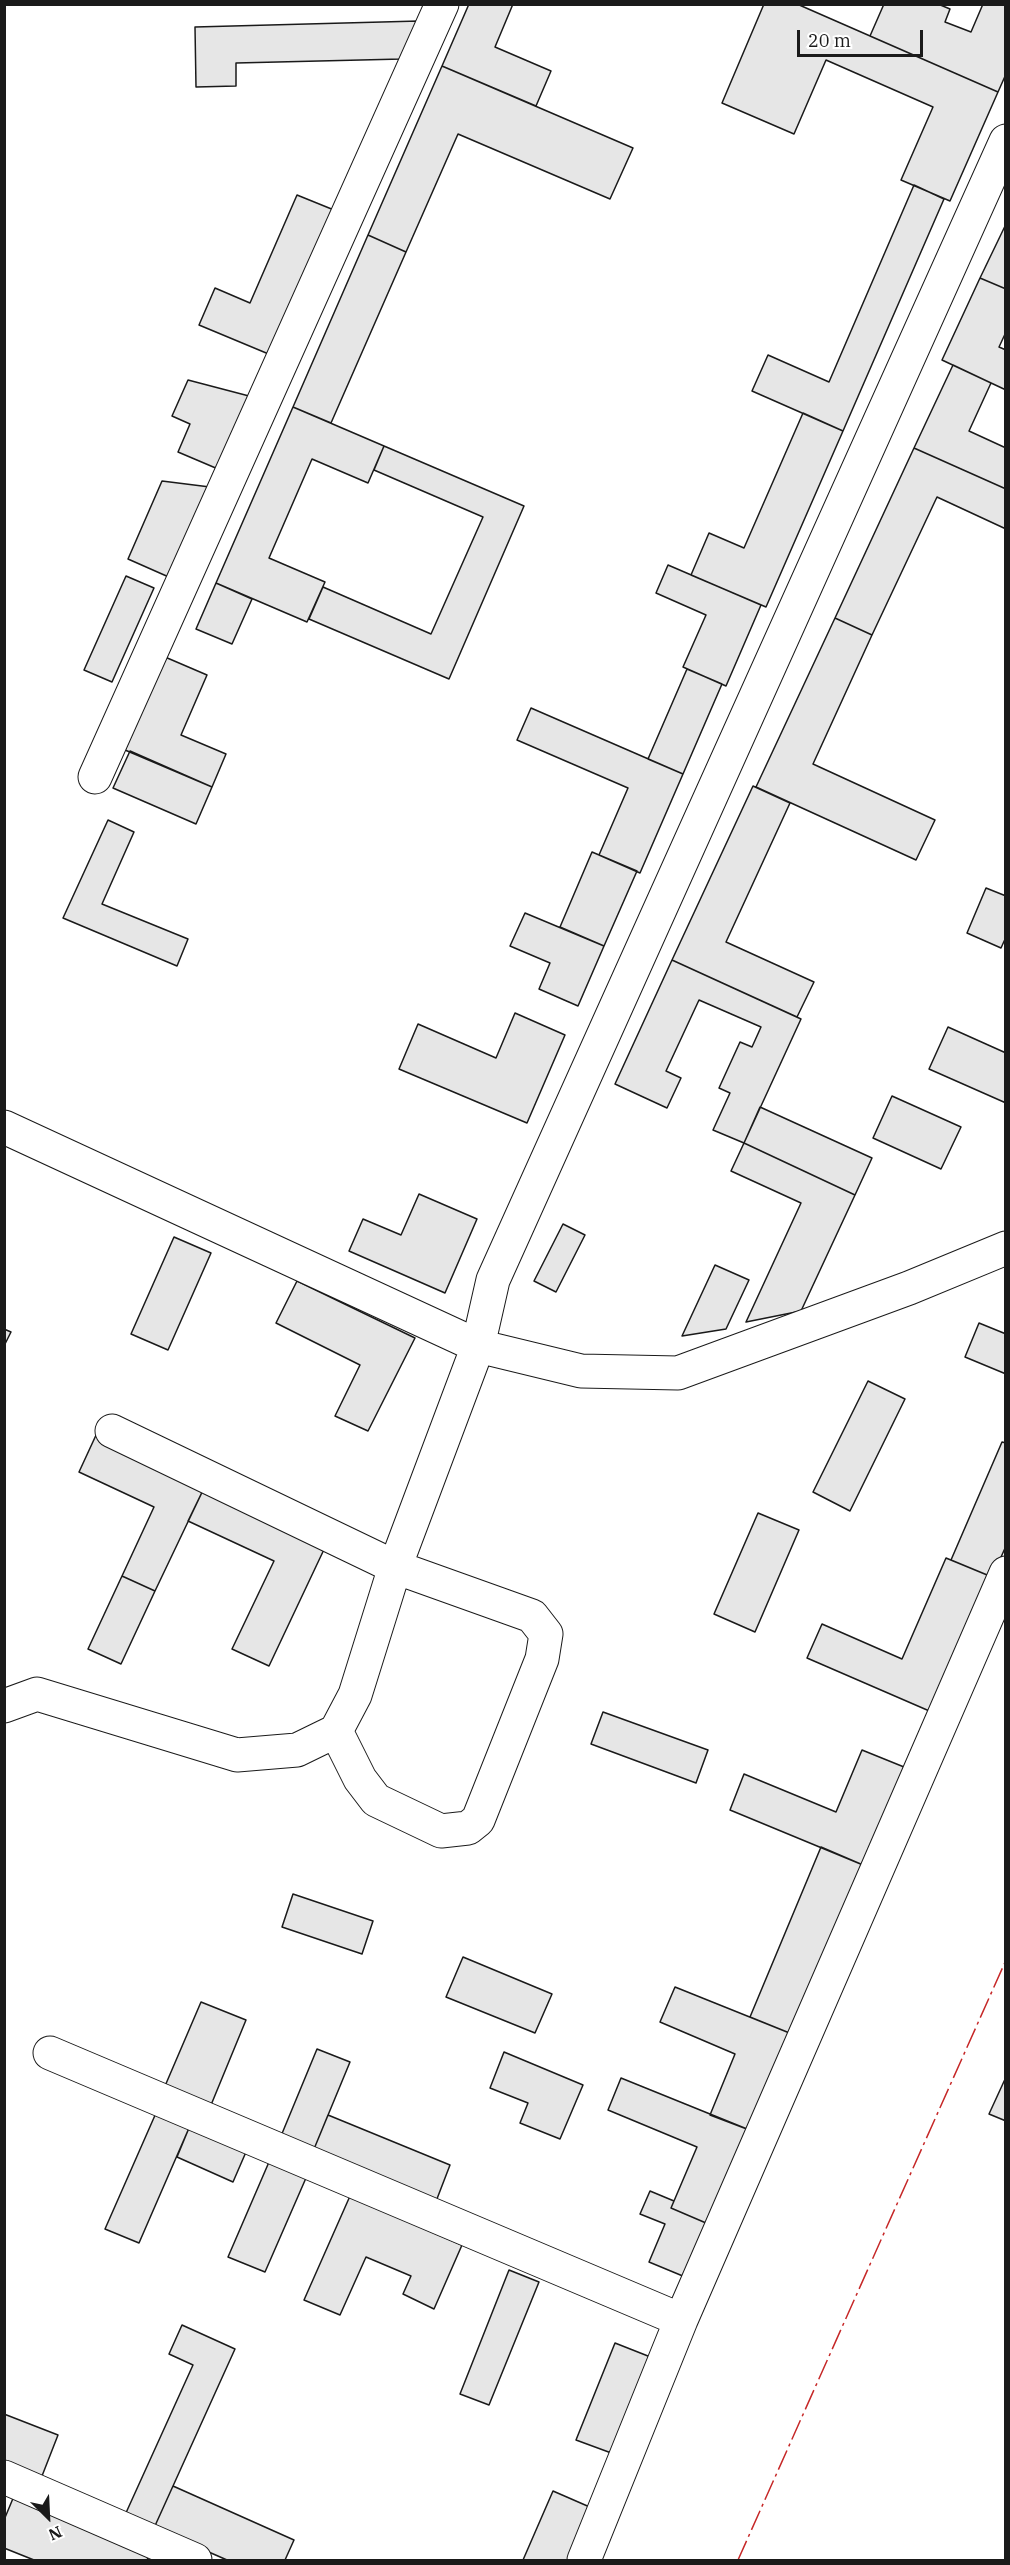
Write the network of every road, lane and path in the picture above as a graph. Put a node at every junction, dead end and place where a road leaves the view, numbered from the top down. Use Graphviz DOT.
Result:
graph roads {
  1 [pos="441,4"];
  2 [pos="1005,141"];
  3 [pos="95,777"];
  4 [pos="4,1127"];
  5 [pos="1005,1248"];
  6 [pos="478,1346"];
  7 [pos="112,1431"];
  8 [pos="395,1567"];
  9 [pos="1005,1573"];
  10 [pos="4,1706"];
  11 [pos="336,1731"];
  12 [pos="50,2053"];
  13 [pos="681,2320"];
  14 [pos="4,2477"];
  15 [pos="195,2560"];
  16 [pos="584,2560"];
  1 -- 3 [label="street"];
  2 -- 6 [label="street"];
  4 -- 6 [label="street"];
  5 -- 6 [label="street"];
  6 -- 8 [label="street"];
  7 -- 8 [label="street"];
  8 -- 11 [label="street"];
  8 -- 11 [label="street"];
  9 -- 13 [label="street"];
  10 -- 11 [label="street"];
  12 -- 13 [label="street"];
  13 -- 16 [label="street"];
  14 -- 15 [label="street"];
}
